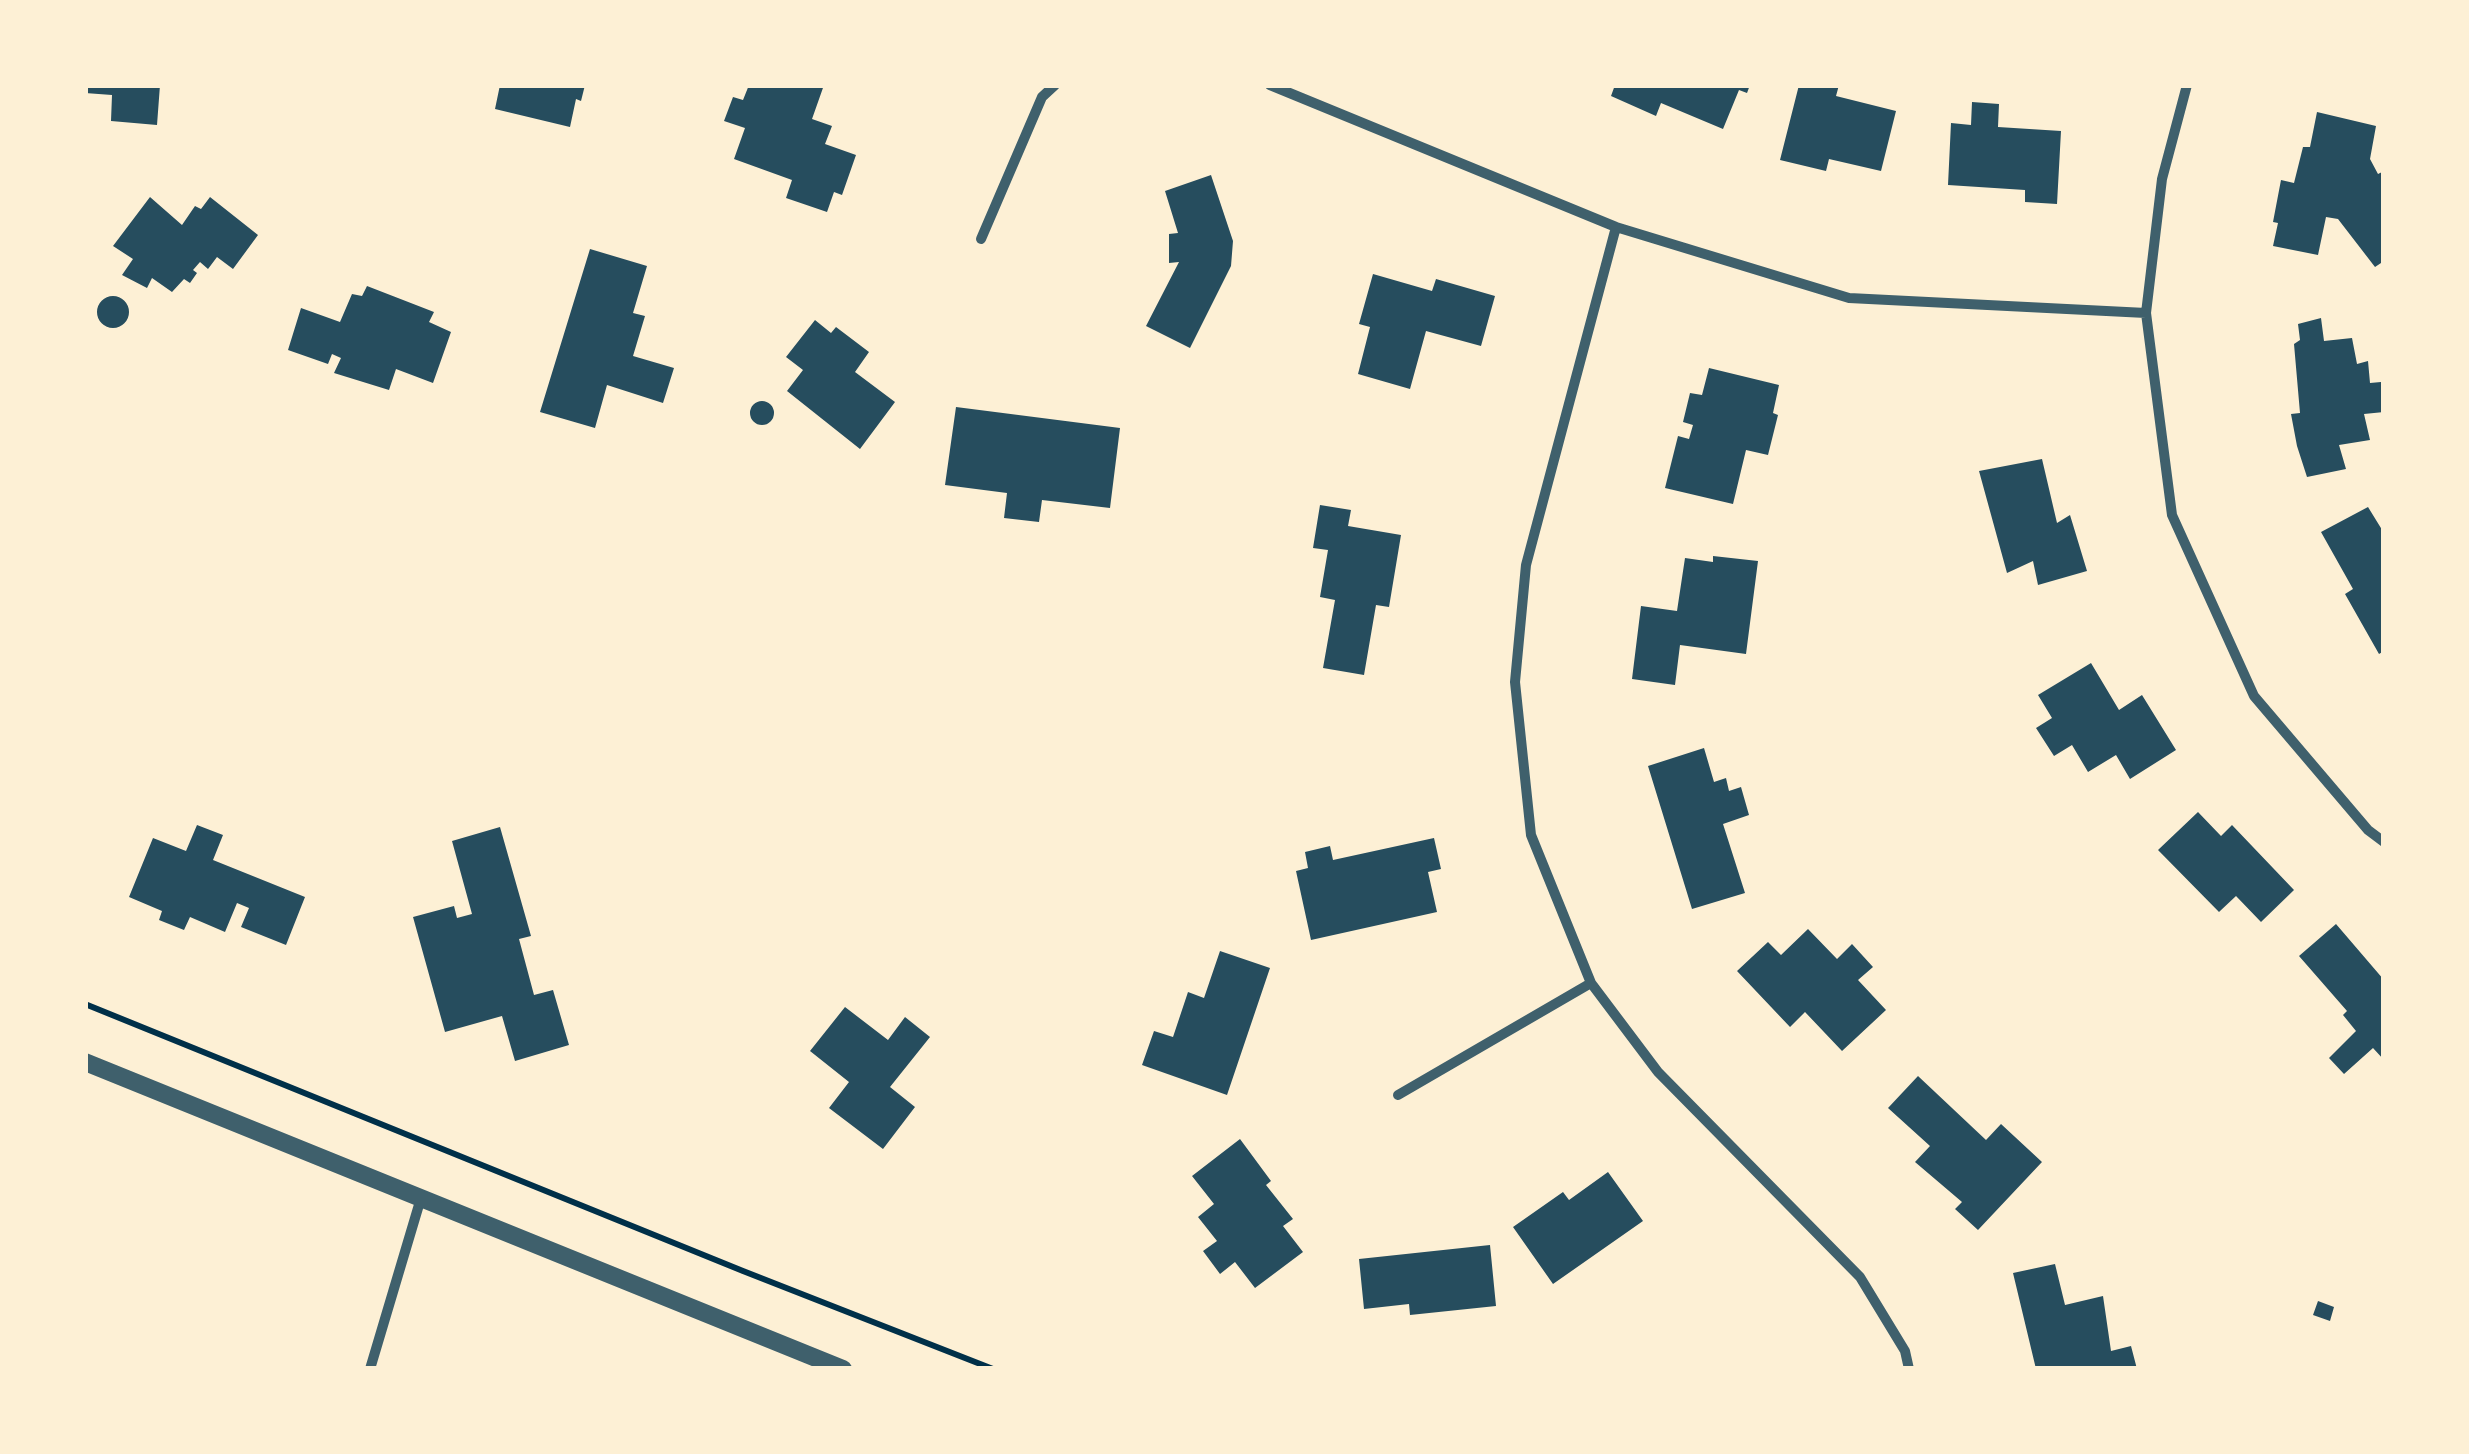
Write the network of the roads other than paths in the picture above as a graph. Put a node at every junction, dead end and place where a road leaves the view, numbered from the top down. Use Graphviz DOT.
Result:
graph roads {
  1 [pos="1056,85"];
  2 [pos="1270,85"];
  3 [pos="2187,85"];
  4 [pos="1616,227"];
  5 [pos="981,239"];
  6 [pos="2146,313"];
  7 [pos="2384,842"];
  8 [pos="1591,983"];
  9 [pos="85,1062"];
  10 [pos="1398,1095"];
  11 [pos="421,1198"];
  12 [pos="370,1369"];
  13 [pos="843,1369"];
  14 [pos="1910,1369"];
  1 -- 5 [label="street"];
  2 -- 4 [label="street"];
  3 -- 6 [label="street"];
  4 -- 6 [label="street"];
  4 -- 8 [label="street"];
  6 -- 7 [label="street"];
  8 -- 10 [label="street"];
  8 -- 14 [label="street"];
  9 -- 11 [label="street"];
  11 -- 12 [label="street"];
  11 -- 13 [label="street"];
}
